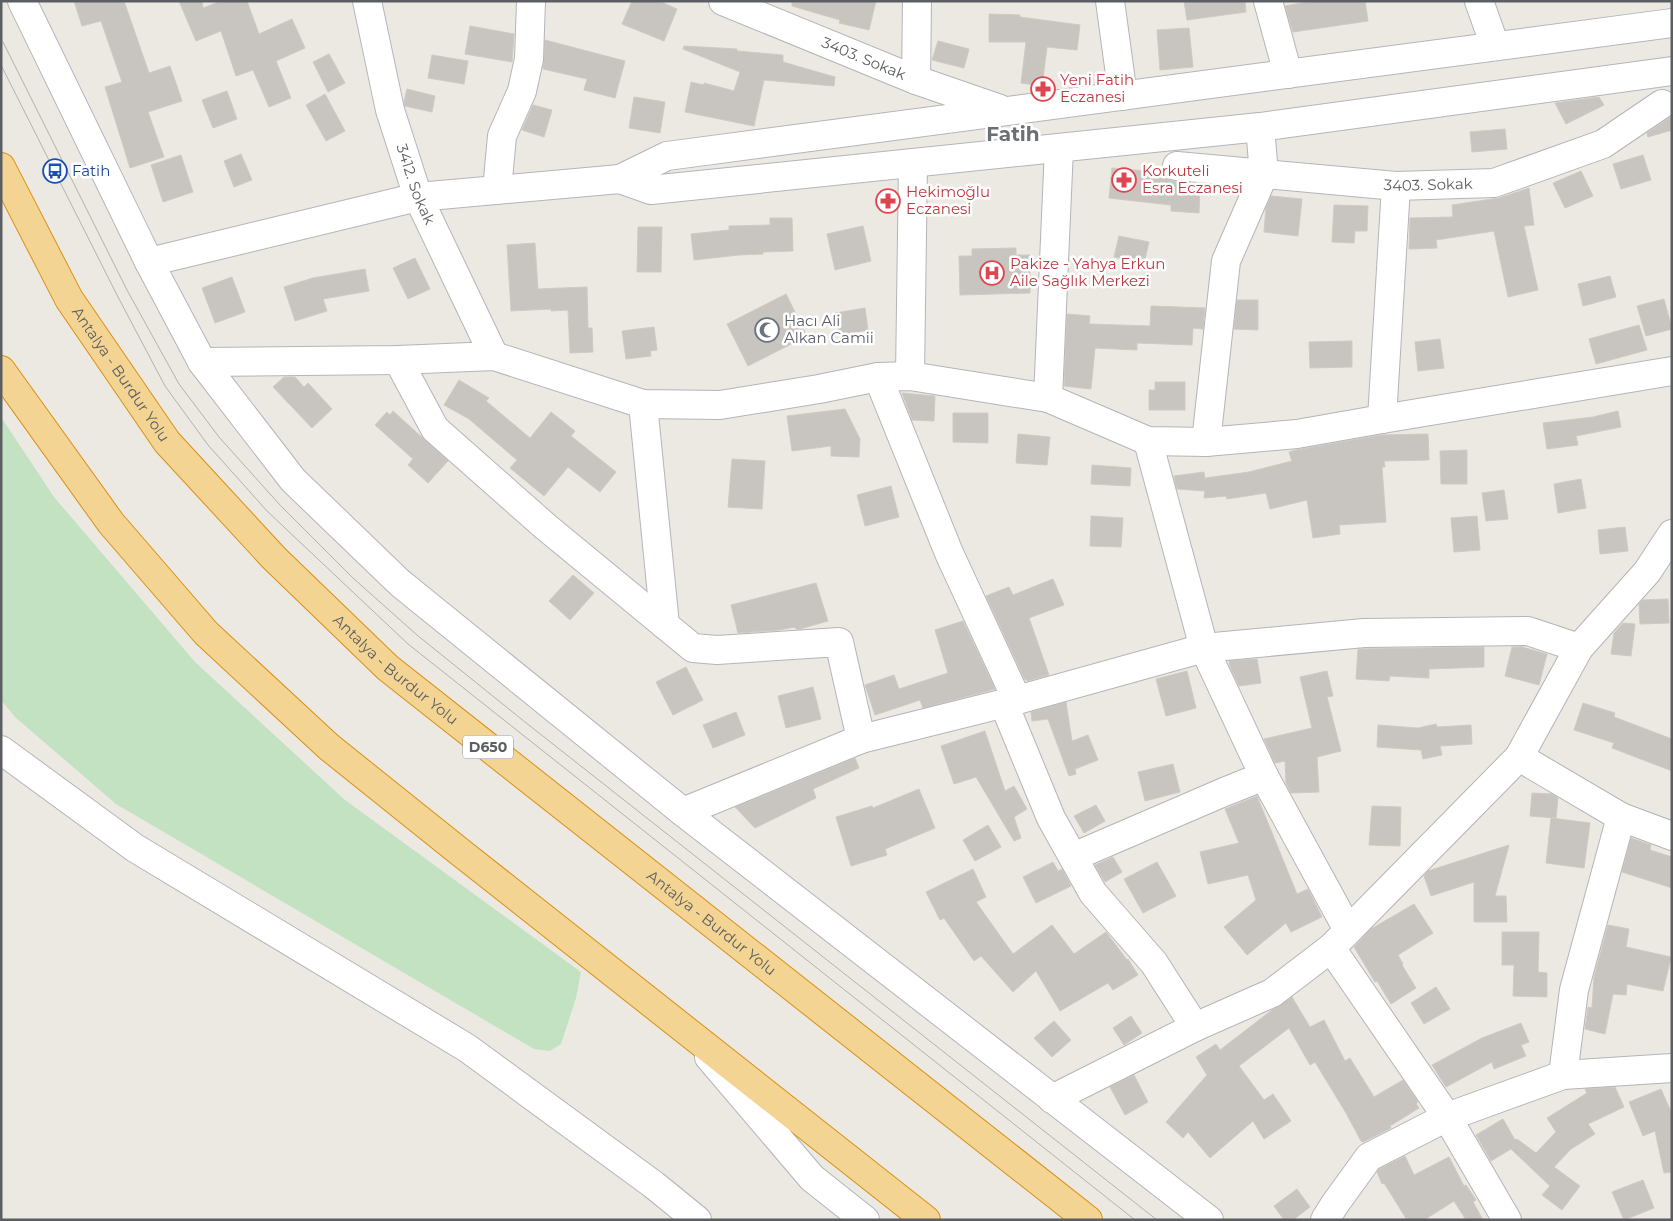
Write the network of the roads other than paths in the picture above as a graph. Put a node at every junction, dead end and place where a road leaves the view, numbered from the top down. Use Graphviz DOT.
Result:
graph roads {
  1 [pos="22,1"];
  2 [pos="367,1"];
  3 [pos="531,1"];
  4 [pos="723,1"];
  5 [pos="917,1"];
  6 [pos="1110,1"];
  7 [pos="1268,1"];
  8 [pos="1479,1"];
  9 [pos="1672,22"];
  10 [pos="1495,46"];
  11 [pos="1672,71"];
  12 [pos="1288,74"];
  13 [pos="916,80"];
  14 [pos="1123,96"];
  15 [pos="1662,104"];
  16 [pos="1007,111"];
  17 [pos="1260,128"];
  18 [pos="1059,148"];
  19 [pos="913,163"];
  20 [pos="1177,166"];
  21 [pos="1,167"];
  22 [pos="1264,174"];
  23 [pos="620,178"];
  24 [pos="1396,186"];
  25 [pos="498,190"];
  26 [pos="418,197"];
  27 [pos="149,262"];
  28 [pos="494,356"];
  29 [pos="398,360"];
  30 [pos="202,362"];
  31 [pos="1,370"];
  32 [pos="1672,371"];
  33 [pos="878,376"];
  34 [pos="910,376"];
  35 [pos="1048,398"];
  36 [pos="642,404"];
  37 [pos="1382,419"];
  38 [pos="1148,441"];
  39 [pos="1206,442"];
  40 [pos="1672,534"];
  41 [pos="665,625"];
  42 [pos="1204,648"];
  43 [pos="1579,648"];
  44 [pos="1010,702"];
  45 [pos="861,739"];
  46 [pos="1,750"];
  47 [pos="1519,757"];
  48 [pos="1264,776"];
  49 [pos="683,812"];
  50 [pos="1622,817"];
  51 [pos="1672,836"];
  52 [pos="1073,857"];
  53 [pos="1340,939"];
  54 [pos="1195,1027"];
  55 [pos="689,1033"];
  56 [pos="1672,1068"];
  57 [pos="1563,1075"];
  58 [pos="1052,1099"];
  59 [pos="1447,1117"];
  60 [pos="697,1220"];
  61 [pos="865,1220"];
  62 [pos="926,1220"];
  63 [pos="1088,1220"];
  64 [pos="1208,1220"];
  65 [pos="1325,1220"];
  66 [pos="1506,1220"];
  1 -- 27 [label="street"];
  2 -- 26 [label="street, 3412. Sokak"];
  3 -- 25 [label="street"];
  4 -- 13 [label="street, 3403. Sokak"];
  5 -- 13 [label="street"];
  6 -- 14 [label="street"];
  7 -- 12 [label="street"];
  8 -- 10 [label="street"];
  9 -- 10 [label="street"];
  10 -- 12 [label="street"];
  11 -- 17 [label="street"];
  12 -- 14 [label="street"];
  13 -- 16 [label="street, 3403. Sokak"];
  14 -- 16 [label="street"];
  15 -- 24 [label="street, 3403. Sokak"];
  16 -- 23 [label="street"];
  17 -- 18 [label="street"];
  17 -- 22 [label="street"];
  18 -- 19 [label="street"];
  18 -- 35 [label="street"];
  19 -- 23 [label="street"];
  19 -- 34 [label="street"];
  20 -- 22 [label="street, 3403. Sokak"];
  21 -- 63 [label="highway, Antalya - Burdur Yolu / D650"];
  22 -- 24 [label="street, 3403. Sokak"];
  22 -- 39 [label="street"];
  23 -- 25 [label="street"];
  24 -- 37 [label="street"];
  25 -- 26 [label="street"];
  26 -- 27 [label="street"];
  26 -- 28 [label="street, 3412. Sokak"];
  27 -- 30 [label="street"];
  28 -- 29 [label="street"];
  28 -- 36 [label="street"];
  29 -- 30 [label="street"];
  29 -- 41 [label="street"];
  30 -- 49 [label="street"];
  31 -- 55 [label="highway"];
  32 -- 37 [label="street"];
  33 -- 34 [label="street"];
  33 -- 36 [label="street"];
  33 -- 44 [label="street"];
  34 -- 35 [label="street"];
  35 -- 38 [label="street"];
  36 -- 41 [label="street"];
  37 -- 39 [label="street"];
  38 -- 39 [label="street"];
  38 -- 42 [label="street"];
  40 -- 43 [label="street"];
  41 -- 45 [label="street"];
  42 -- 43 [label="street"];
  42 -- 44 [label="street"];
  42 -- 48 [label="street"];
  43 -- 47 [label="street"];
  44 -- 45 [label="street"];
  44 -- 52 [label="street"];
  45 -- 49 [label="street"];
  46 -- 60 [label="street"];
  47 -- 50 [label="street"];
  47 -- 53 [label="street"];
  48 -- 52 [label="street"];
  48 -- 53 [label="street"];
  49 -- 58 [label="street"];
  50 -- 51 [label="street"];
  50 -- 57 [label="street"];
  52 -- 54 [label="street"];
  53 -- 54 [label="street"];
  53 -- 59 [label="street"];
  54 -- 58 [label="street"];
  55 -- 61 [label="street"];
  55 -- 62 [label="highway"];
  56 -- 57 [label="street"];
  57 -- 59 [label="street"];
  58 -- 64 [label="street"];
  59 -- 65 [label="street"];
  59 -- 66 [label="street"];
}
